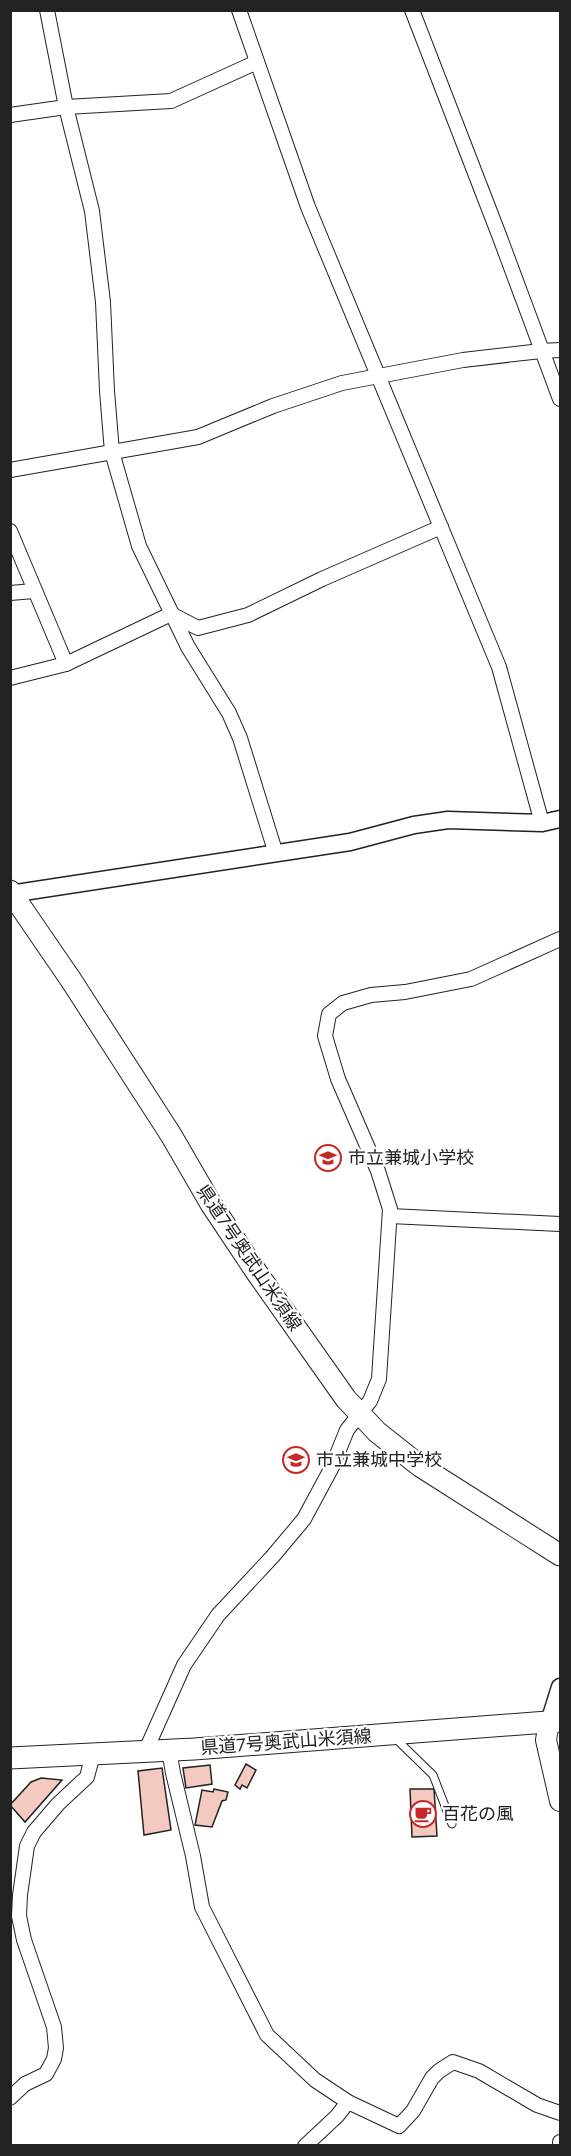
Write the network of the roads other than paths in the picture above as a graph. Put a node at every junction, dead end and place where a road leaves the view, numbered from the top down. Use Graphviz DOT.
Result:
graph roads {
  1 [pos="47,10"];
  2 [pos="239,10"];
  3 [pos="412,10"];
  4 [pos="257,62"];
  5 [pos="66,107"];
  6 [pos="10,115"];
  7 [pos="561,350"];
  8 [pos="541,351"];
  9 [pos="380,376"];
  10 [pos="561,399"];
  11 [pos="112,452"];
  12 [pos="10,470"];
  13 [pos="441,527"];
  14 [pos="10,531"];
  15 [pos="34,591"];
  16 [pos="10,593"];
  17 [pos="171,614"];
  18 [pos="66,664"];
  19 [pos="10,678"];
  20 [pos="561,819"];
  21 [pos="542,823"];
  22 [pos="276,854"];
  23 [pos="11,892"];
  24 [pos="561,939"];
  25 [pos="390,1216"];
  26 [pos="561,1224"];
  27 [pos="359,1413"];
  28 [pos="561,1555"];
  29 [pos="561,1687"];
  30 [pos="555,1722"];
  31 [pos="391,1734"];
  32 [pos="146,1750"];
  33 [pos="169,1750"];
  34 [pos="93,1754"];
  35 [pos="10,1758"];
  36 [pos="561,1801"];
  37 [pos="452,1824"];
  38 [pos="10,2098"];
  39 [pos="348,2102"];
  40 [pos="561,2113"];
  41 [pos="305,2145"];
  1 -- 5 [label="street"];
  2 -- 4 [label="street"];
  3 -- 8 [label="street"];
  4 -- 5 [label="street"];
  4 -- 9 [label="street"];
  5 -- 6 [label="street"];
  5 -- 11 [label="street"];
  7 -- 8 [label="street"];
  8 -- 9 [label="street"];
  8 -- 10 [label="street"];
  9 -- 11 [label="street"];
  9 -- 13 [label="street"];
  11 -- 12 [label="street"];
  11 -- 17 [label="street"];
  13 -- 17 [label="street"];
  13 -- 21 [label="street"];
  14 -- 15 [label="street"];
  15 -- 16 [label="street"];
  15 -- 18 [label="street"];
  17 -- 18 [label="street"];
  17 -- 22 [label="street"];
  18 -- 19 [label="street"];
  20 -- 21 [label="street"];
  21 -- 22 [label="street"];
  22 -- 23 [label="street"];
  23 -- 27 [label="main road, 県道7号奥武山米須線"];
  24 -- 25 [label="street"];
  25 -- 26 [label="street"];
  25 -- 27 [label="street"];
  27 -- 28 [label="main road, 県道7号奥武山米須線"];
  27 -- 32 [label="street"];
  29 -- 30 [label="street"];
  30 -- 31 [label="main road, 県道7号奥武山米須線"];
  30 -- 36 [label="main road"];
  31 -- 33 [label="main road, 県道7号奥武山米須線"];
  31 -- 37 [label="lane"];
  32 -- 33 [label="main road, 県道7号奥武山米須線"];
  32 -- 34 [label="main road, 県道7号奥武山米須線"];
  33 -- 39 [label="street"];
  34 -- 35 [label="main road, 県道7号奥武山米須線"];
  34 -- 38 [label="street"];
  39 -- 40 [label="street"];
  39 -- 41 [label="street"];
}
